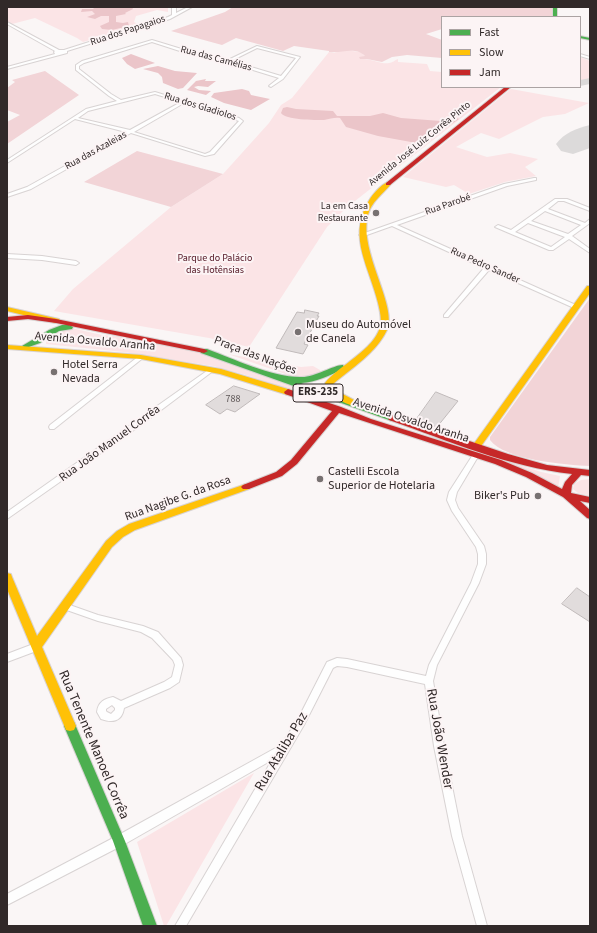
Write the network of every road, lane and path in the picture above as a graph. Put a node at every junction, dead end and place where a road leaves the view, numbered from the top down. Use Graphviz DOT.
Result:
graph roads {
  1 [pos="190,7"];
  2 [pos="174,8"];
  3 [pos="183,10"];
  4 [pos="174,15"];
  5 [pos="7,23"];
  6 [pos="57,52"];
  7 [pos="228,61"];
  8 [pos="7,68"];
  9 [pos="282,78"];
  10 [pos="271,86"];
  11 [pos="507,88"];
  12 [pos="106,92"];
  13 [pos="121,101"];
  14 [pos="184,102"];
  15 [pos="101,103"];
  16 [pos="77,118"];
  17 [pos="131,132"];
  18 [pos="7,162"];
  19 [pos="7,165"];
  20 [pos="534,179"];
  21 [pos="7,196"];
  22 [pos="544,209"];
  23 [pos="590,210"];
  24 [pos="528,221"];
  25 [pos="590,221"];
  26 [pos="584,224"];
  27 [pos="394,225"];
  28 [pos="498,227"];
  29 [pos="512,232"];
  30 [pos="362,235"];
  31 [pos="568,236"];
  32 [pos="590,251"];
  33 [pos="7,256"];
  34 [pos="76,263"];
  35 [pos="488,267"];
  36 [pos="590,288"];
  37 [pos="576,307"];
  38 [pos="7,309"];
  39 [pos="446,316"];
  40 [pos="7,319"];
  41 [pos="56,321"];
  42 [pos="101,330"];
  43 [pos="49,332"];
  44 [pos="42,340"];
  45 [pos="8,347"];
  46 [pos="70,351"];
  47 [pos="141,357"];
  48 [pos="357,358"];
  49 [pos="211,370"];
  50 [pos="275,376"];
  51 [pos="359,406"];
  52 [pos="338,409"];
  53 [pos="404,423"];
  54 [pos="52,427"];
  55 [pos="476,451"];
  56 [pos="578,473"];
  57 [pos="590,473"];
  58 [pos="566,495"];
  59 [pos="590,500"];
  60 [pos="7,516"];
  61 [pos="590,516"];
  62 [pos="7,577"];
  63 [pos="64,606"];
  64 [pos="36,647"];
  65 [pos="7,658"];
  66 [pos="429,681"];
  67 [pos="120,706"];
  68 [pos="284,749"];
  69 [pos="119,841"];
  70 [pos="7,900"];
  71 [pos="150,926"];
  72 [pos="180,926"];
  73 [pos="482,926"];
  1 -- 3 [label="street, Rua dos Papagaios"];
  2 -- 3 [label="street"];
  2 -- 4 [label="street"];
  3 -- 4 [label="street, Rua dos Papagaios"];
  4 -- 6 [label="street, Rua dos Papagaios"];
  5 -- 6 [label="street"];
  6 -- 8 [label="street"];
  7 -- 9 [label="street, Rua das Camélias"];
  7 -- 9 [label="street"];
  7 -- 12 [label="street, Rua das Camélias"];
  9 -- 10 [label="street"];
  11 -- 30 [label="street, Avenida José Luiz Corrêa Pinto"];
  12 -- 13 [label="street"];
  12 -- 15 [label="street"];
  13 -- 14 [label="street, Rua dos Gladiolos"];
  13 -- 15 [label="street"];
  14 -- 17 [label="street, Rua das Azaleias"];
  14 -- 17 [label="street, Rua dos Gladiolos"];
  15 -- 16 [label="street"];
  16 -- 17 [label="street"];
  16 -- 18 [label="street"];
  16 -- 19 [label="street"];
  17 -- 21 [label="street, Rua das Azaleias"];
  20 -- 27 [label="street, Rua Parobé"];
  22 -- 23 [label="street"];
  22 -- 24 [label="street"];
  22 -- 26 [label="street"];
  24 -- 29 [label="street"];
  24 -- 31 [label="street"];
  25 -- 26 [label="street"];
  26 -- 31 [label="street"];
  27 -- 30 [label="street, Rua Parobé"];
  27 -- 35 [label="street, Rua Pedro Sander"];
  28 -- 29 [label="street"];
  29 -- 31 [label="street"];
  30 -- 48 [label="street, Avenida José Luiz Corrêa Pinto"];
  31 -- 32 [label="street"];
  33 -- 34 [label="street"];
  35 -- 37 [label="street, Rua Pedro Sander"];
  35 -- 39 [label="street"];
  36 -- 37 [label="street"];
  37 -- 55 [label="street"];
  38 -- 41 [label="street, ERS-235"];
  40 -- 41 [label="street"];
  41 -- 42 [label="street, Praça das Nações / ERS-235"];
  41 -- 43 [label="street"];
  42 -- 43 [label="street"];
  42 -- 50 [label="street, Praça das Nações / ERS-235"];
  43 -- 44 [label="street"];
  44 -- 45 [label="street"];
  44 -- 46 [label="street"];
  45 -- 46 [label="street, Avenida Osvaldo Aranha / ERS-235"];
  46 -- 47 [label="street, Avenida Osvaldo Aranha / ERS-235"];
  47 -- 49 [label="street, Avenida Osvaldo Aranha / ERS-235"];
  47 -- 54 [label="street"];
  48 -- 50 [label="street, Avenida José Luiz Corrêa Pinto"];
  48 -- 51 [label="street, Avenida José Luiz Corrêa Pinto"];
  49 -- 52 [label="street, Avenida Osvaldo Aranha / ERS-235"];
  49 -- 60 [label="street, Rua João Manuel Corrêa"];
  50 -- 51 [label="street, Praça das Nações / ERS-235"];
  51 -- 53 [label="street, Praça das Nações / ERS-235"];
  52 -- 53 [label="street"];
  52 -- 55 [label="street, Avenida Osvaldo Aranha / ERS-235"];
  52 -- 63 [label="street, Rua Nagibe G. da Rosa"];
  53 -- 55 [label="street, Praça das Nações / ERS-235"];
  55 -- 56 [label="street, Praça das Nações / ERS-235"];
  55 -- 58 [label="street, Avenida Osvaldo Aranha / ERS-235"];
  55 -- 66 [label="street, Rua João Wender"];
  56 -- 57 [label="street, ERS-235"];
  56 -- 58 [label="street"];
  58 -- 59 [label="street, ERS-235"];
  58 -- 61 [label="street"];
  62 -- 64 [label="street, Rua Tenente Manoel Corrêa"];
  63 -- 64 [label="street, Rua Nagibe G. da Rosa"];
  63 -- 67 [label="street"];
  64 -- 65 [label="street"];
  64 -- 69 [label="street, Rua Tenente Manoel Corrêa"];
  66 -- 68 [label="street, Rua Ataliba Paz"];
  66 -- 73 [label="street, Rua João Wender"];
  68 -- 69 [label="street"];
  68 -- 72 [label="street, Rua Ataliba Paz"];
  69 -- 70 [label="street"];
  69 -- 71 [label="street, Rua Tenente Manoel Corrêa"];
}
